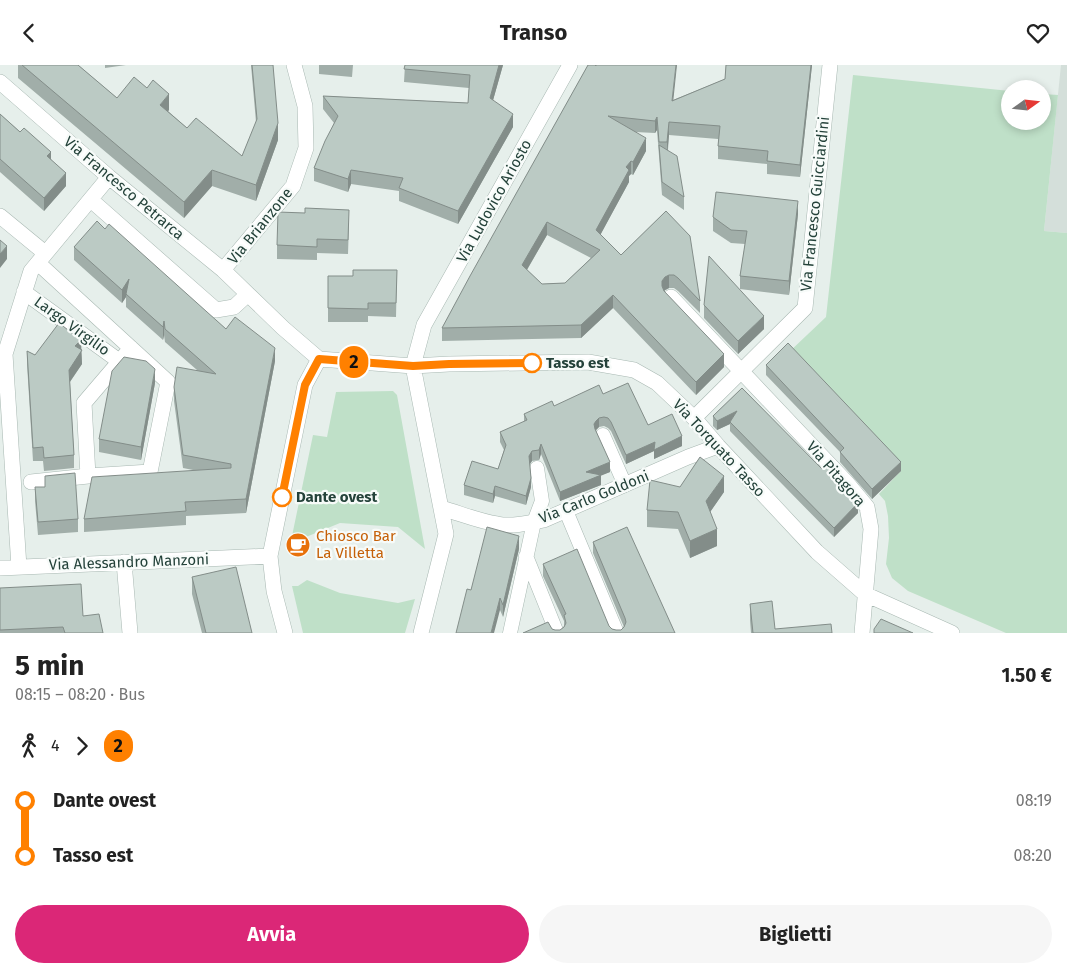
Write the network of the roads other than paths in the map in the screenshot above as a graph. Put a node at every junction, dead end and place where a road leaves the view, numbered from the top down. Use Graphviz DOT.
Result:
graph roads {
  1 [pos="294,65"];
  2 [pos="570,65"];
  3 [pos="830,65"];
  4 [pos="0,82"];
  5 [pos="109,177"];
  6 [pos="91,200"];
  7 [pos="0,216"];
  8 [pos="41,258"];
  9 [pos="224,270"];
  10 [pos="24,292"];
  11 [pos="248,294"];
  12 [pos="671,297"];
  13 [pos="131,347"];
  14 [pos="315,356"];
  15 [pos="119,361"];
  16 [pos="413,366"];
  17 [pos="741,371"];
  18 [pos="694,418"];
  19 [pos="603,435"];
  20 [pos="718,446"];
  21 [pos="537,468"];
  22 [pos="88,476"];
  23 [pos="30,482"];
  24 [pos="625,485"];
  25 [pos="440,508"];
  26 [pos="566,511"];
  27 [pos="534,522"];
  28 [pos="264,556"];
  29 [pos="526,556"];
  30 [pos="124,562"];
  31 [pos="0,567"];
  32 [pos="19,567"];
  33 [pos="865,594"];
  34 [pos="130,633"];
  35 [pos="285,633"];
  36 [pos="421,633"];
  37 [pos="510,633"];
  38 [pos="557,633"];
  39 [pos="617,633"];
  40 [pos="862,633"];
  41 [pos="952,633"];
  1 -- 9 [label="street, Via Brianzone"];
  2 -- 16 [label="street, Via Ludovico Ariosto"];
  3 -- 17 [label="street, Via Francesco Guicciardini"];
  4 -- 5 [label="street, Via Francesco Petrarca"];
  5 -- 6 [label="street"];
  5 -- 9 [label="street, Via Francesco Petrarca"];
  6 -- 8 [label="street"];
  6 -- 11 [label="street, Via Francesco Petrarca"];
  7 -- 8 [label="street"];
  8 -- 10 [label="street"];
  8 -- 13 [label="street"];
  9 -- 11 [label="street, Via Francesco Petrarca"];
  10 -- 15 [label="street, Largo Virgilio"];
  10 -- 32 [label="street"];
  11 -- 14 [label="street, Via Francesco Petrarca"];
  12 -- 17 [label="street, Via Pitagora"];
  13 -- 15 [label="street"];
  13 -- 22 [label="street"];
  14 -- 16 [label="street, Via Torquato Tasso"];
  14 -- 28 [label="street"];
  15 -- 22 [label="street"];
  16 -- 18 [label="street, Via Torquato Tasso"];
  16 -- 25 [label="street"];
  17 -- 18 [label="street, Via Francesco Guicciardini"];
  17 -- 33 [label="street, Via Pitagora"];
  18 -- 20 [label="street, Via Torquato Tasso"];
  19 -- 24 [label="lane"];
  20 -- 24 [label="street, Via Carlo Goldoni"];
  20 -- 33 [label="street, Via Torquato Tasso"];
  21 -- 27 [label="lane"];
  22 -- 23 [label="street"];
  24 -- 26 [label="street, Via Carlo Goldoni"];
  25 -- 27 [label="street, Via Carlo Goldoni"];
  25 -- 36 [label="street"];
  26 -- 27 [label="street, Via Carlo Goldoni"];
  26 -- 39 [label="lane"];
  27 -- 29 [label="lane"];
  28 -- 30 [label="street, Via Alessandro Manzoni"];
  28 -- 35 [label="street"];
  29 -- 37 [label="lane"];
  29 -- 38 [label="lane"];
  30 -- 32 [label="street, Via Alessandro Manzoni"];
  30 -- 34 [label="street"];
  31 -- 32 [label="street, Via Alessandro Manzoni"];
  33 -- 40 [label="street, Via Pitagora"];
  33 -- 41 [label="street, Via Torquato Tasso"];
}
